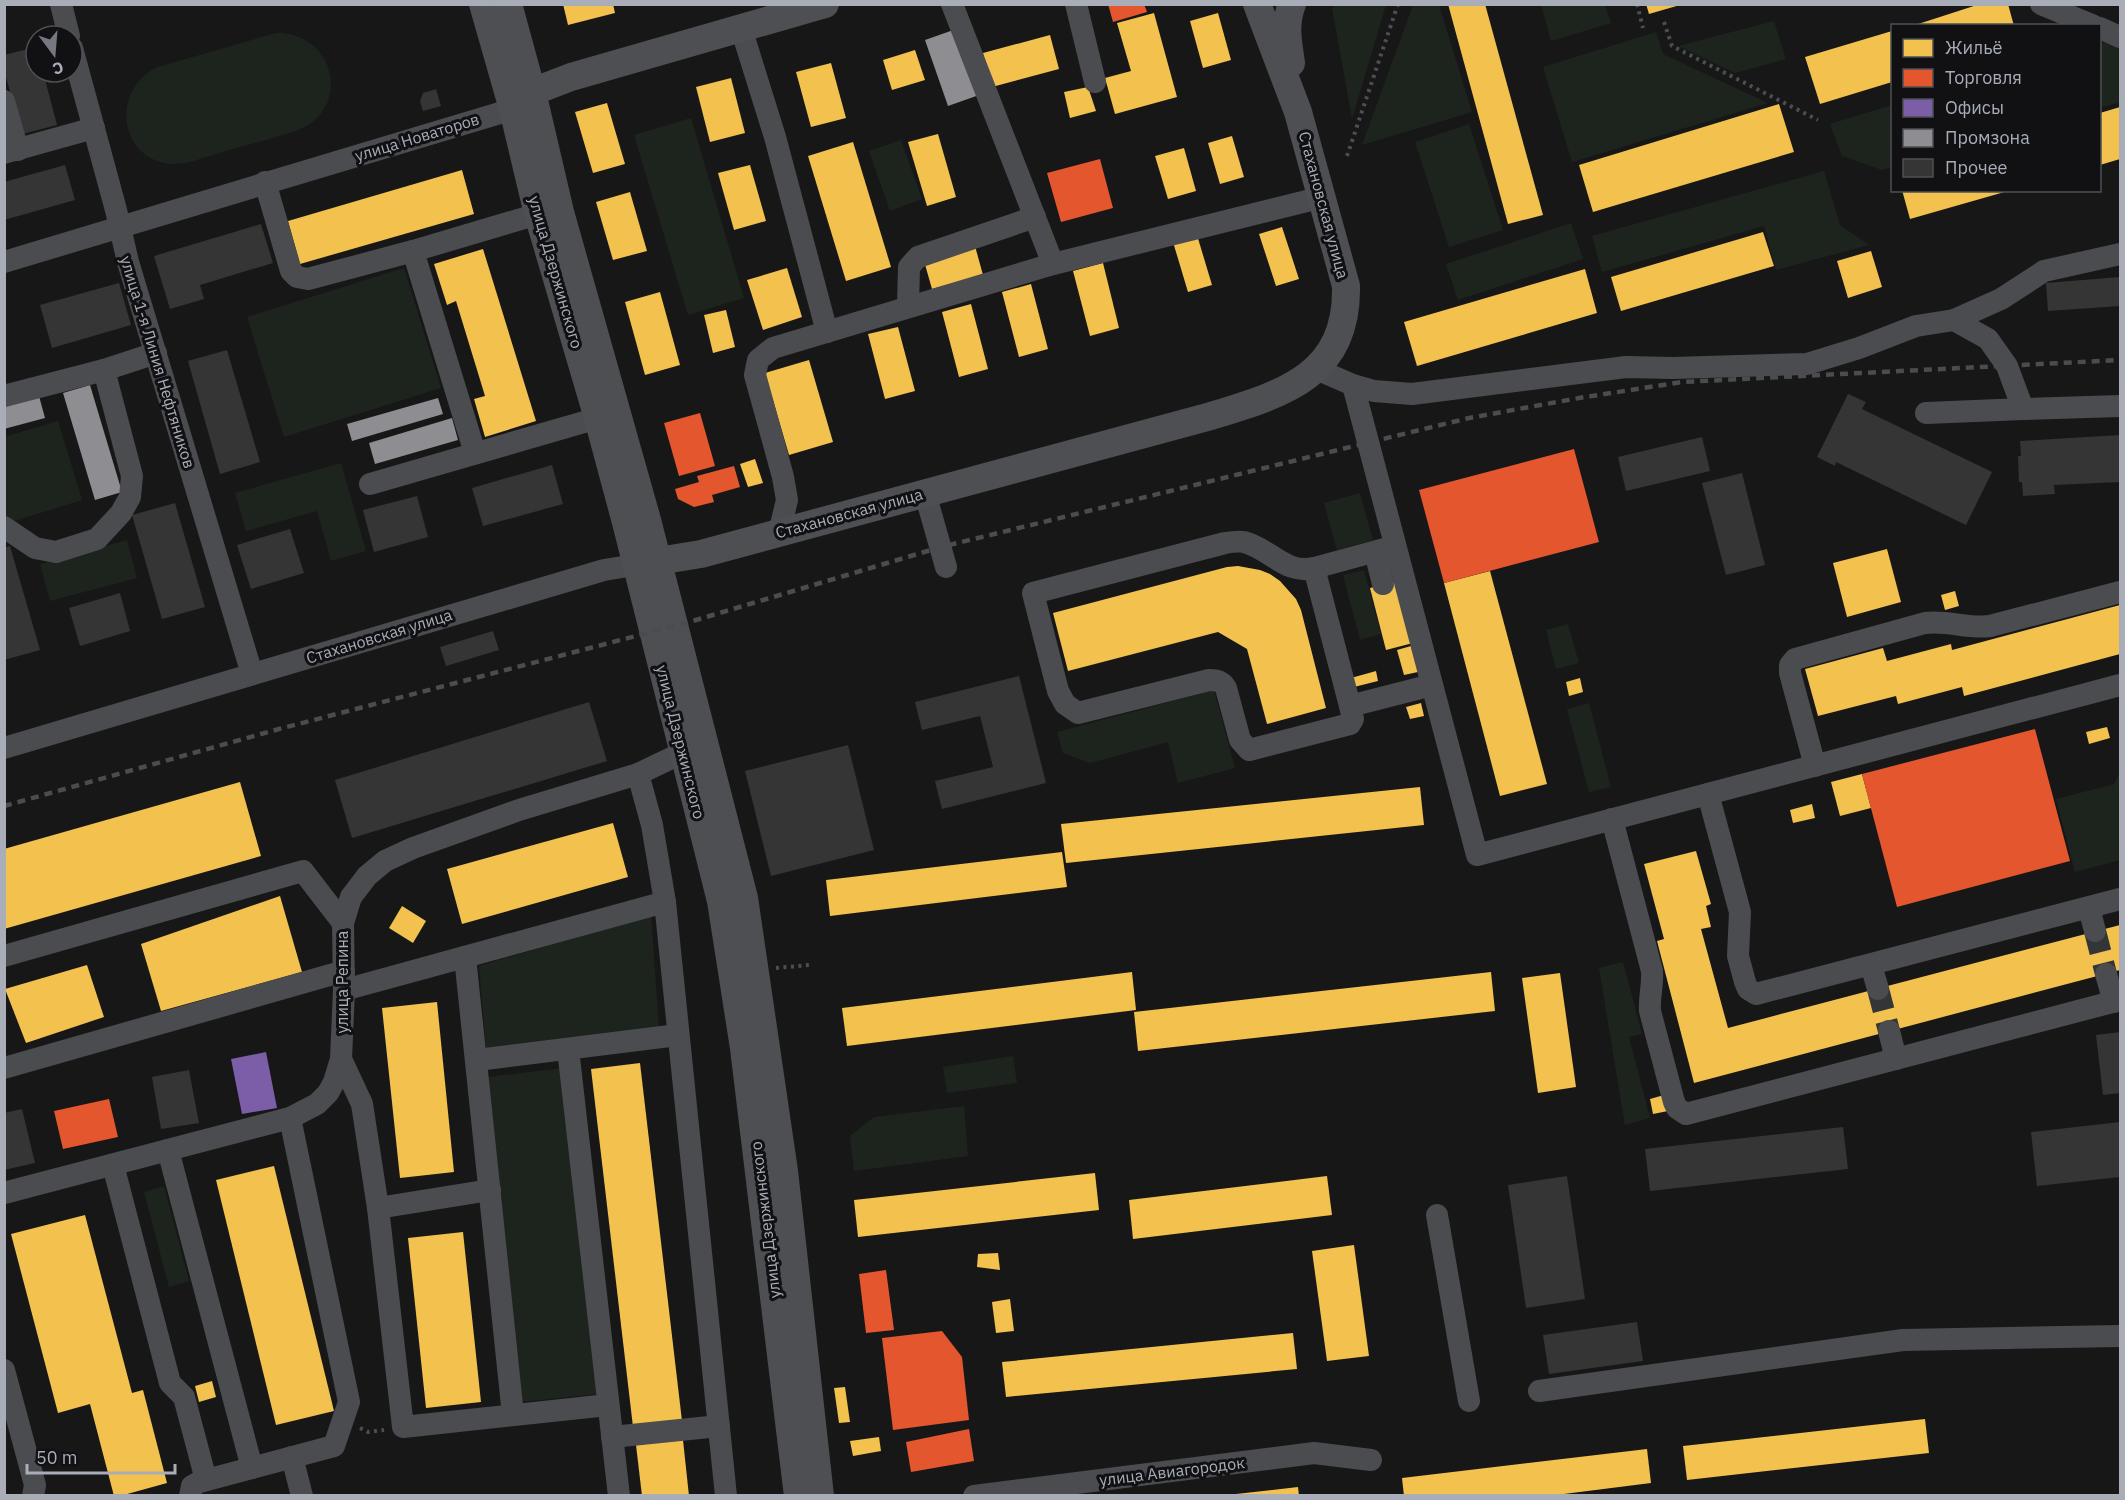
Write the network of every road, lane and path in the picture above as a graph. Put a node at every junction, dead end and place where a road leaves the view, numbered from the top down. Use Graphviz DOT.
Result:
graph roads {
  1 [pos="61,4"];
  2 [pos="483,4"];
  3 [pos="508,4"];
  4 [pos="825,4"];
  5 [pos="952,4"];
  6 [pos="1076,4"];
  7 [pos="1257,4"];
  8 [pos="1292,4"];
  9 [pos="1398,4"];
  10 [pos="1637,4"];
  11 [pos="2041,4"];
  12 [pos="1664,22"];
  13 [pos="66,24"];
  14 [pos="2089,24"];
  15 [pos="741,28"];
  16 [pos="1643,28"];
  17 [pos="2101,28"];
  18 [pos="2121,37"];
  19 [pos="1095,82"];
  20 [pos="82,84"];
  21 [pos="523,100"];
  22 [pos="4,101"];
  23 [pos="1298,112"];
  24 [pos="1818,120"];
  25 [pos="94,128"];
  26 [pos="11,152"];
  27 [pos="1347,156"];
  28 [pos="266,182"];
  29 [pos="1323,197"];
  30 [pos="538,214"];
  31 [pos="1035,217"];
  32 [pos="120,228"];
  33 [pos="413,251"];
  34 [pos="2121,254"];
  35 [pos="4,262"];
  36 [pos="1053,264"];
  37 [pos="908,308"];
  38 [pos="1954,320"];
  39 [pos="826,332"];
  40 [pos="156,353"];
  41 [pos="1316,369"];
  42 [pos="104,370"];
  43 [pos="1353,385"];
  44 [pos="4,396"];
  45 [pos="2121,406"];
  46 [pos="2023,409"];
  47 [pos="1926,413"];
  48 [pos="598,418"];
  49 [pos="476,453"];
  50 [pos="370,484"];
  51 [pos="925,493"];
  52 [pos="4,527"];
  53 [pos="779,533"];
  54 [pos="1385,549"];
  55 [pos="647,563"];
  56 [pos="946,567"];
  57 [pos="1314,568"];
  58 [pos="1383,584"];
  59 [pos="2121,592"];
  60 [pos="252,674"];
  61 [pos="1432,685"];
  62 [pos="2121,685"];
  63 [pos="1350,706"];
  64 [pos="4,748"];
  65 [pos="684,752"];
  66 [pos="1815,766"];
  67 [pos="638,774"];
  68 [pos="1708,794"];
  69 [pos="1612,819"];
  70 [pos="2121,899"];
  71 [pos="665,902"];
  72 [pos="2089,908"];
  73 [pos="343,923"];
  74 [pos="2095,932"];
  75 [pos="4,956"];
  76 [pos="465,957"];
  77 [pos="810,965"];
  78 [pos="1871,965"];
  79 [pos="766,968"];
  80 [pos="2106,974"];
  81 [pos="344,980"];
  82 [pos="1878,989"];
  83 [pos="2117,1001"];
  84 [pos="1889,1031"];
  85 [pos="678,1035"];
  86 [pos="568,1049"];
  87 [pos="341,1059"];
  88 [pos="1896,1059"];
  89 [pos="477,1060"];
  90 [pos="4,1068"];
  91 [pos="290,1118"];
  92 [pos="168,1150"];
  93 [pos="113,1165"];
  94 [pos="490,1190"];
  95 [pos="4,1193"];
  96 [pos="378,1208"];
  97 [pos="1437,1215"];
  98 [pos="2121,1336"];
  99 [pos="4,1370"];
  100 [pos="1539,1391"];
  101 [pos="1469,1401"];
  102 [pos="608,1405"];
  103 [pos="513,1415"];
  104 [pos="344,1420"];
  105 [pos="719,1426"];
  106 [pos="403,1427"];
  107 [pos="612,1437"];
  108 [pos="292,1457"];
  109 [pos="1371,1460"];
  110 [pos="252,1468"];
  111 [pos="198,1488"];
  112 [pos="33,1496"];
  113 [pos="302,1496"];
  114 [pos="619,1496"];
  115 [pos="726,1496"];
  116 [pos="798,1496"];
  117 [pos="820,1496"];
  118 [pos="974,1496"];
  1 -- 13 [label="street"];
  2 -- 21 [label="main road, улица Дзержинского"];
  3 -- 21 [label="main road, улица Дзержинского"];
  4 -- 15 [label="main road, улица Новаторов"];
  5 -- 31 [label="street"];
  6 -- 19 [label="street"];
  7 -- 23 [label="main road, Стахановская улица"];
  8 -- 23 [label="main road"];
  9 -- 27 [label="path"];
  10 -- 16 [label="path"];
  11 -- 14 [label="street"];
  12 -- 24 [label="path"];
  15 -- 21 [label="main road, улица Новаторов"];
  15 -- 39 [label="street"];
  17 -- 18 [label="street"];
  20 -- 25 [label="street, улица 1-я Линия Нефтяников"];
  21 -- 28 [label="street, улица Новаторов"];
  21 -- 30 [label="main road, улица Дзержинского"];
  21 -- 55 [label="main road, улица Дзержинского"];
  22 -- 26 [label="street"];
  23 -- 29 [label="main road, Стахановская улица"];
  25 -- 26 [label="street"];
  25 -- 32 [label="street, улица 1-я Линия Нефтяников"];
  28 -- 32 [label="street, улица Новаторов"];
  28 -- 33 [label="street"];
  29 -- 36 [label="street"];
  29 -- 41 [label="main road, Стахановская улица"];
  30 -- 33 [label="street"];
  30 -- 48 [label="main road, улица Дзержинского"];
  31 -- 36 [label="street"];
  31 -- 37 [label="street"];
  32 -- 35 [label="street, улица Новаторов"];
  32 -- 40 [label="street, улица 1-я Линия Нефтяников"];
  33 -- 49 [label="street"];
  34 -- 38 [label="street"];
  36 -- 37 [label="street"];
  37 -- 39 [label="street"];
  38 -- 43 [label="street"];
  38 -- 46 [label="street"];
  39 -- 53 [label="street"];
  40 -- 42 [label="street"];
  40 -- 60 [label="street, улица 1-я Линия Нефтяников"];
  41 -- 43 [label="street"];
  41 -- 51 [label="main road, Стахановская улица"];
  42 -- 44 [label="street"];
  42 -- 52 [label="street"];
  43 -- 54 [label="street"];
  45 -- 46 [label="street"];
  46 -- 47 [label="street"];
  48 -- 49 [label="street"];
  48 -- 55 [label="main road, улица Дзержинского"];
  49 -- 50 [label="street"];
  51 -- 53 [label="main road, Стахановская улица"];
  51 -- 56 [label="street"];
  53 -- 55 [label="main road, Стахановская улица"];
  54 -- 57 [label="street"];
  54 -- 58 [label="street"];
  54 -- 61 [label="street"];
  55 -- 60 [label="street, Стахановская улица"];
  55 -- 65 [label="main road, улица Дзержинского"];
  55 -- 117 [label="main road, улица Дзержинского"];
  57 -- 63 [label="street"];
  57 -- 63 [label="street"];
  59 -- 66 [label="street"];
  60 -- 64 [label="street, Стахановская улица"];
  61 -- 63 [label="street"];
  61 -- 69 [label="street"];
  62 -- 66 [label="street"];
  65 -- 67 [label="street, улица Репина"];
  65 -- 116 [label="main road, улица Дзержинского"];
  66 -- 68 [label="street"];
  67 -- 71 [label="street"];
  67 -- 73 [label="street, улица Репина"];
  68 -- 69 [label="street"];
  68 -- 78 [label="street"];
  69 -- 88 [label="street"];
  70 -- 72 [label="street"];
  71 -- 76 [label="street"];
  71 -- 85 [label="street"];
  72 -- 74 [label="street"];
  72 -- 78 [label="street"];
  73 -- 75 [label="street"];
  73 -- 81 [label="street, улица Репина"];
  76 -- 81 [label="street"];
  76 -- 89 [label="street"];
  77 -- 79 [label="path"];
  78 -- 82 [label="street"];
  80 -- 83 [label="street"];
  81 -- 87 [label="street, улица Репина"];
  81 -- 90 [label="street"];
  83 -- 88 [label="street"];
  84 -- 88 [label="street"];
  85 -- 86 [label="street"];
  85 -- 105 [label="street"];
  86 -- 89 [label="street"];
  86 -- 102 [label="street"];
  87 -- 91 [label="street, улица Репина"];
  87 -- 96 [label="street"];
  89 -- 94 [label="street"];
  91 -- 92 [label="street, улица Репина"];
  91 -- 104 [label="street"];
  92 -- 93 [label="street, улица Репина"];
  92 -- 110 [label="street"];
  93 -- 95 [label="street, улица Репина"];
  93 -- 111 [label="street"];
  94 -- 96 [label="street"];
  94 -- 103 [label="street"];
  96 -- 106 [label="street"];
  97 -- 101 [label="street"];
  98 -- 100 [label="street"];
  99 -- 112 [label="street"];
  102 -- 103 [label="street"];
  102 -- 107 [label="street"];
  103 -- 106 [label="street"];
  104 -- 106 [label="path"];
  104 -- 108 [label="street"];
  105 -- 107 [label="street"];
  105 -- 115 [label="street"];
  107 -- 114 [label="street"];
  108 -- 110 [label="street"];
  108 -- 113 [label="street"];
  109 -- 118 [label="street, улица Авиагородок"];
  110 -- 111 [label="street"];
}
